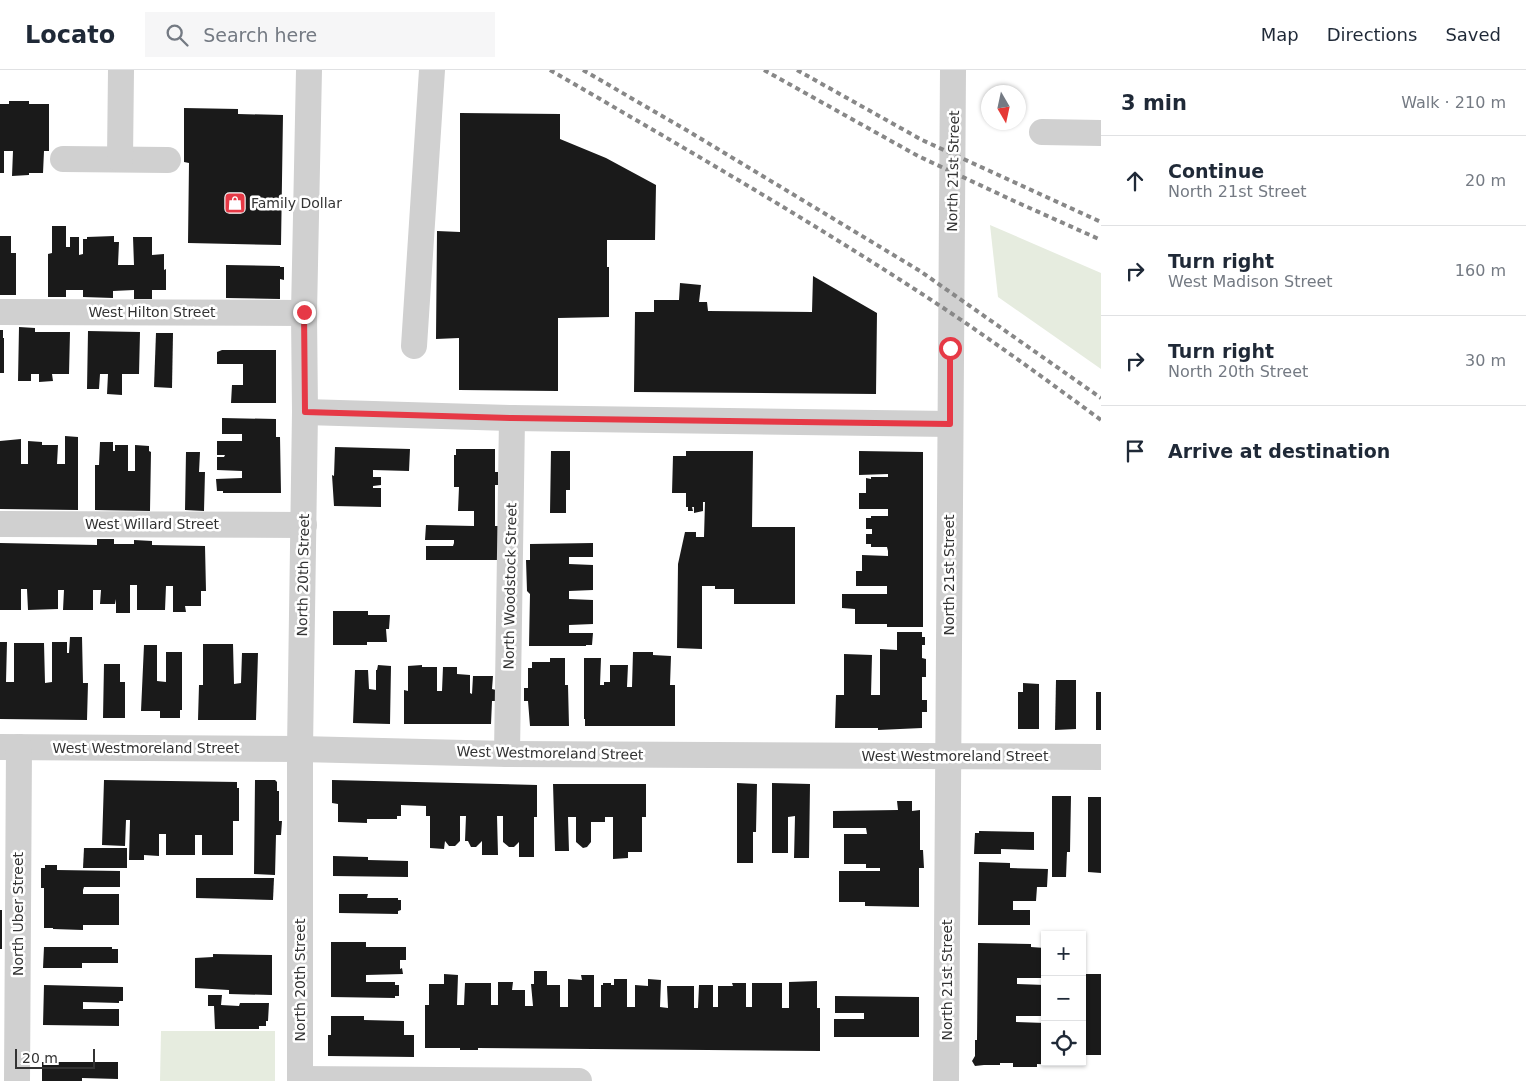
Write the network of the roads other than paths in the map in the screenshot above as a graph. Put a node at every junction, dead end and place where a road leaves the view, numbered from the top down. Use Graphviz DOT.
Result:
graph roads {
  1 [pos="120,70"];
  2 [pos="309,70"];
  3 [pos="432,70"];
  4 [pos="953,70"];
  5 [pos="1042,132"];
  6 [pos="1101,133"];
  7 [pos="63,159"];
  8 [pos="120,159"];
  9 [pos="168,160"];
  10 [pos="0,312"];
  11 [pos="304,312"];
  12 [pos="414,346"];
  13 [pos="305,412"];
  14 [pos="512,418"];
  15 [pos="950,424"];
  16 [pos="0,524"];
  17 [pos="304,525"];
  18 [pos="9,747"];
  19 [pos="300,749"];
  20 [pos="507,754"];
  21 [pos="947,756"];
  22 [pos="1101,757"];
  23 [pos="300,1080"];
  24 [pos="17,1081"];
  25 [pos="578,1081"];
  26 [pos="946,1081"];
  1 -- 8 [label="street"];
  2 -- 11 [label="street, North 20th Street"];
  3 -- 12 [label="street"];
  4 -- 15 [label="street, North 21st Street"];
  5 -- 6 [label="street"];
  7 -- 8 [label="street"];
  8 -- 9 [label="street"];
  10 -- 11 [label="street, West Hilton Street"];
  11 -- 13 [label="street, North 20th Street"];
  13 -- 14 [label="street"];
  13 -- 17 [label="street, North 20th Street"];
  14 -- 15 [label="street"];
  14 -- 20 [label="street, North Woodstock Street"];
  15 -- 21 [label="street, North 21st Street"];
  16 -- 17 [label="street, West Willard Street"];
  17 -- 19 [label="street, North 20th Street"];
  18 -- 19 [label="street, West Westmoreland Street"];
  18 -- 24 [label="street, North Uber Street"];
  19 -- 20 [label="street, West Westmoreland Street"];
  19 -- 23 [label="street, North 20th Street"];
  20 -- 21 [label="street, West Westmoreland Street"];
  21 -- 22 [label="street, West Westmoreland Street"];
  21 -- 26 [label="street, North 21st Street"];
  23 -- 25 [label="street"];
}
